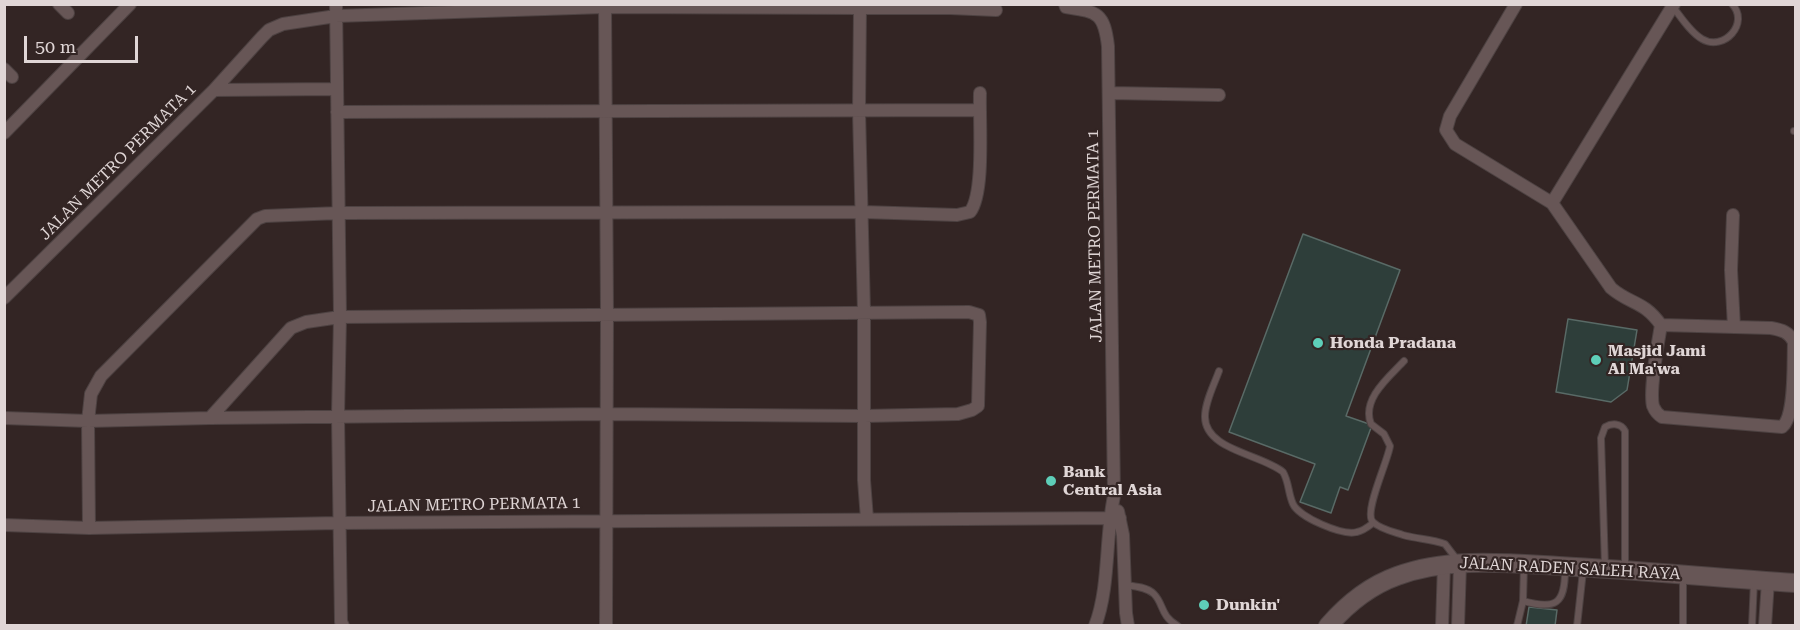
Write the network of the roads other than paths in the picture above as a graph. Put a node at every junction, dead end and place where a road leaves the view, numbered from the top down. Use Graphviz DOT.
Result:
graph roads {
  1 [pos="130,4"];
  2 [pos="1065,4"];
  3 [pos="1516,4"];
  4 [pos="1732,4"];
  5 [pos="1672,5"];
  6 [pos="604,6"];
  7 [pos="860,6"];
  8 [pos="336,10"];
  9 [pos="996,10"];
  10 [pos="336,89"];
  11 [pos="214,90"];
  12 [pos="980,93"];
  13 [pos="1110,93"];
  14 [pos="1219,95"];
  15 [pos="605,110"];
  16 [pos="979,110"];
  17 [pos="859,111"];
  18 [pos="337,112"];
  19 [pos="4,133"];
  20 [pos="1552,203"];
  21 [pos="606,212"];
  22 [pos="863,212"];
  23 [pos="339,213"];
  24 [pos="1733,215"];
  25 [pos="4,298"];
  26 [pos="864,312"];
  27 [pos="607,314"];
  28 [pos="340,316"];
  29 [pos="1661,325"];
  30 [pos="1734,327"];
  31 [pos="1404,361"];
  32 [pos="1219,372"];
  33 [pos="606,414"];
  34 [pos="338,416"];
  35 [pos="864,416"];
  36 [pos="4,418"];
  37 [pos="210,418"];
  38 [pos="88,421"];
  39 [pos="1114,518"];
  40 [pos="867,519"];
  41 [pos="607,521"];
  42 [pos="338,523"];
  43 [pos="1373,523"];
  44 [pos="4,525"];
  45 [pos="89,528"];
  46 [pos="1452,564"];
  47 [pos="1524,564"];
  48 [pos="1564,566"];
  49 [pos="1584,567"];
  50 [pos="1606,568"];
  51 [pos="1625,570"];
  52 [pos="1683,574"];
  53 [pos="1761,580"];
  54 [pos="1796,583"];
  55 [pos="1124,585"];
  56 [pos="1523,601"];
  57 [pos="340,624"];
  58 [pos="606,626"];
  59 [pos="1095,626"];
  60 [pos="1128,626"];
  61 [pos="1178,626"];
  62 [pos="1328,626"];
  63 [pos="1442,626"];
  64 [pos="1458,626"];
  65 [pos="1517,626"];
  66 [pos="1577,626"];
  67 [pos="1683,626"];
  68 [pos="1752,626"];
  69 [pos="1765,626"];
  1 -- 19 [label="street"];
  2 -- 13 [label="street, JALAN METRO PERMATA 1"];
  3 -- 20 [label="street"];
  4 -- 5 [label="lane"];
  5 -- 20 [label="street"];
  6 -- 7 [label="street, JALAN METRO PERMATA 1"];
  6 -- 8 [label="street, JALAN METRO PERMATA 1"];
  6 -- 15 [label="street"];
  7 -- 9 [label="street, JALAN METRO PERMATA 1"];
  7 -- 17 [label="street"];
  8 -- 10 [label="street"];
  8 -- 11 [label="street, JALAN METRO PERMATA 1"];
  10 -- 11 [label="street"];
  10 -- 18 [label="street"];
  11 -- 25 [label="street, JALAN METRO PERMATA 1"];
  12 -- 16 [label="street"];
  13 -- 14 [label="street"];
  13 -- 39 [label="street, JALAN METRO PERMATA 1"];
  15 -- 17 [label="street"];
  15 -- 18 [label="street"];
  15 -- 21 [label="street"];
  16 -- 17 [label="street"];
  16 -- 22 [label="street"];
  17 -- 22 [label="street"];
  18 -- 23 [label="street"];
  20 -- 29 [label="street"];
  21 -- 22 [label="street"];
  21 -- 23 [label="street"];
  21 -- 27 [label="street"];
  22 -- 26 [label="street"];
  23 -- 28 [label="street"];
  23 -- 38 [label="street"];
  24 -- 30 [label="street"];
  26 -- 27 [label="street"];
  26 -- 35 [label="street"];
  26 -- 35 [label="street"];
  27 -- 28 [label="street"];
  27 -- 33 [label="street"];
  28 -- 34 [label="street"];
  28 -- 37 [label="street"];
  29 -- 30 [label="street"];
  29 -- 30 [label="street"];
  31 -- 43 [label="lane"];
  32 -- 43 [label="lane"];
  33 -- 34 [label="street"];
  33 -- 35 [label="street"];
  33 -- 41 [label="street"];
  34 -- 37 [label="street"];
  34 -- 42 [label="street"];
  35 -- 40 [label="street"];
  36 -- 38 [label="street"];
  37 -- 38 [label="street"];
  38 -- 45 [label="street"];
  39 -- 40 [label="street, JALAN METRO PERMATA 1"];
  39 -- 55 [label="street, JALAN METRO PERMATA 1"];
  39 -- 59 [label="street, JALAN METRO PERMATA 1"];
  40 -- 41 [label="street, JALAN METRO PERMATA 1"];
  41 -- 42 [label="street, JALAN METRO PERMATA 1"];
  41 -- 58 [label="street"];
  42 -- 45 [label="street, JALAN METRO PERMATA 1"];
  42 -- 57 [label="street"];
  43 -- 46 [label="lane"];
  44 -- 45 [label="street, JALAN METRO PERMATA 1"];
  46 -- 47 [label="main road, JALAN RADEN SALEH RAYA"];
  46 -- 62 [label="main road, JALAN RADEN SALEH RAYA"];
  46 -- 63 [label="street"];
  46 -- 64 [label="street"];
  47 -- 48 [label="main road, JALAN RADEN SALEH RAYA"];
  47 -- 56 [label="lane"];
  48 -- 49 [label="main road, JALAN RADEN SALEH RAYA"];
  48 -- 56 [label="lane"];
  49 -- 50 [label="main road, JALAN RADEN SALEH RAYA"];
  49 -- 66 [label="lane"];
  50 -- 51 [label="main road, JALAN RADEN SALEH RAYA"];
  50 -- 51 [label="lane"];
  51 -- 52 [label="main road, JALAN RADEN SALEH RAYA"];
  52 -- 53 [label="main road, JALAN RADEN SALEH RAYA"];
  52 -- 67 [label="lane"];
  53 -- 54 [label="main road, JALAN RADEN SALEH RAYA"];
  53 -- 68 [label="lane"];
  53 -- 69 [label="street"];
  55 -- 60 [label="street, JALAN METRO PERMATA 1"];
  55 -- 61 [label="lane"];
  56 -- 65 [label="lane"];
}
